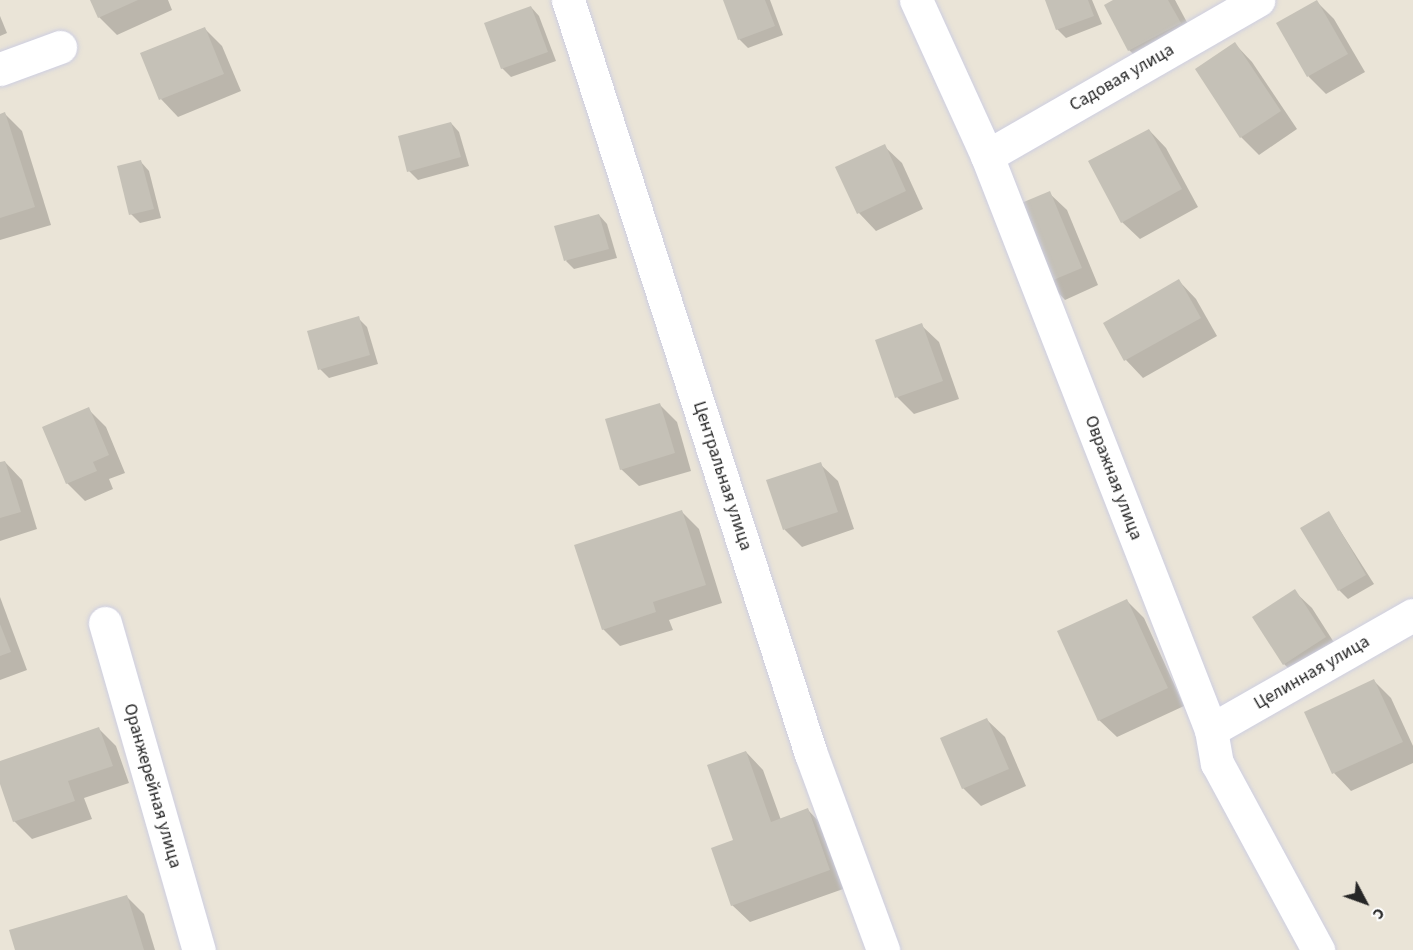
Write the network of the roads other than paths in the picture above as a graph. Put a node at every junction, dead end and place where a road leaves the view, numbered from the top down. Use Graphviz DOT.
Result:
graph roads {
  1 [pos="568,0"];
  2 [pos="916,0"];
  3 [pos="1258,0"];
  4 [pos="60,47"];
  5 [pos="0,69"];
  6 [pos="987,156"];
  7 [pos="1413,615"];
  8 [pos="105,623"];
  9 [pos="1211,730"];
  10 [pos="199,950"];
  11 [pos="883,950"];
  12 [pos="1318,950"];
  1 -- 11 [label="street, Центральная улица"];
  2 -- 6 [label="street, Овражная улица"];
  3 -- 6 [label="street, Садовая улица"];
  4 -- 5 [label="street"];
  6 -- 9 [label="street, Овражная улица"];
  7 -- 9 [label="street, Целинная улица"];
  8 -- 10 [label="street, Оранжерейная улица"];
  9 -- 12 [label="street, Овражная улица"];
}
